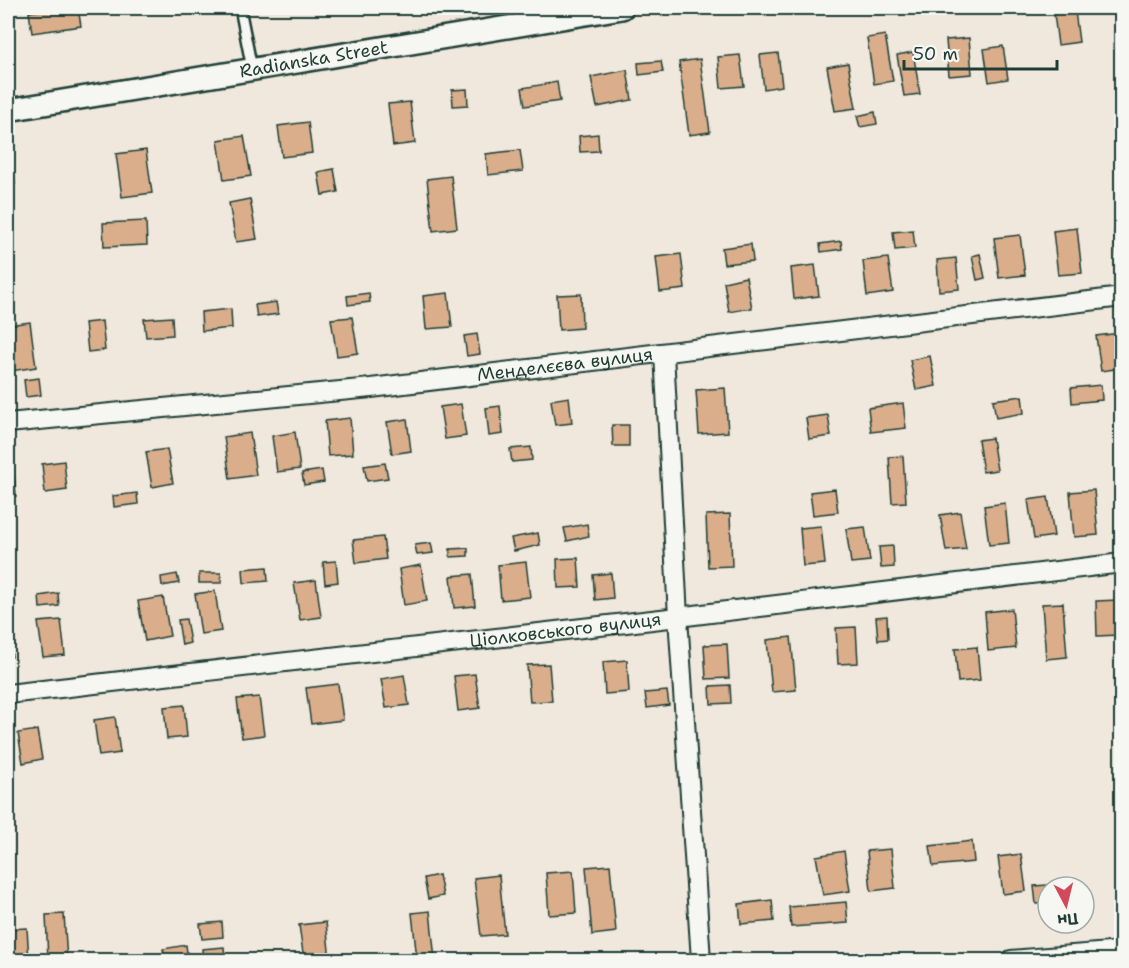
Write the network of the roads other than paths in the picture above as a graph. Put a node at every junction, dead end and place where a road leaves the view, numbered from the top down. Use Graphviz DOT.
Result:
graph roads {
  1 [pos="240,8"];
  2 [pos="622,8"];
  3 [pos="252,69"];
  4 [pos="8,110"];
  5 [pos="1122,297"];
  6 [pos="664,353"];
  7 [pos="8,423"];
  8 [pos="1122,563"];
  9 [pos="678,617"];
  10 [pos="8,694"];
  11 [pos="1122,951"];
  12 [pos="701,960"];
  13 [pos="1011,960"];
  1 -- 3 [label="lane"];
  2 -- 3 [label="street, Radianska Street"];
  3 -- 4 [label="street, Radianska Street"];
  5 -- 6 [label="street, Менделєєва вулиця"];
  6 -- 7 [label="street, Менделєєва вулиця"];
  6 -- 9 [label="street"];
  8 -- 9 [label="street, Ціолковського вулиця"];
  9 -- 10 [label="street, Ціолковського вулиця"];
  9 -- 12 [label="street"];
  11 -- 13 [label="street"];
}
